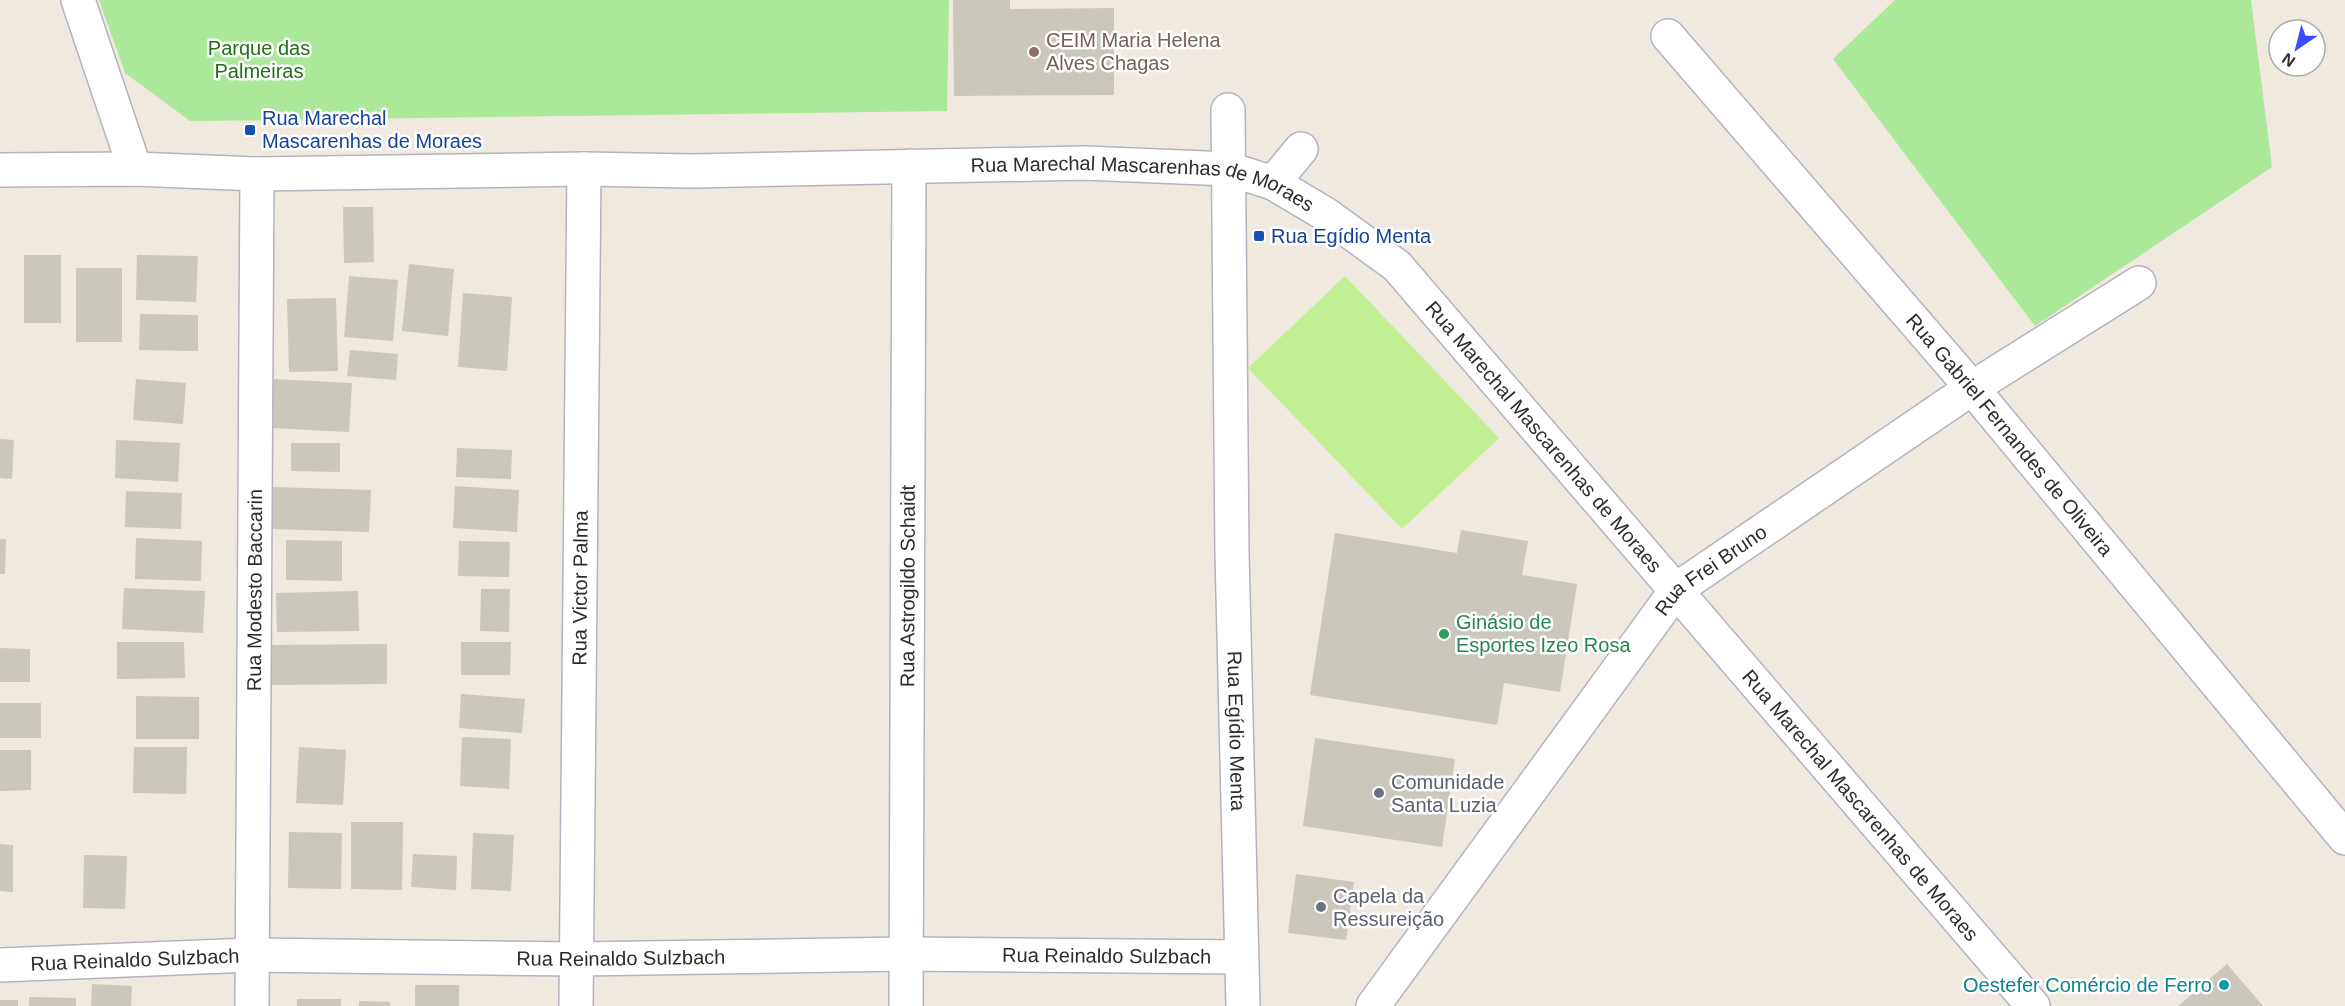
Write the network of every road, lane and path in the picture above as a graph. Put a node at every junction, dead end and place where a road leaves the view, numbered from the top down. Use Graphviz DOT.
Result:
graph roads {
  1 [pos="78,0"];
  2 [pos="1668,36"];
  3 [pos="1228,110"];
  4 [pos="1301,149"];
  5 [pos="909,166"];
  6 [pos="135,169"];
  7 [pos="584,169"];
  8 [pos="1229,169"];
  9 [pos="0,170"];
  10 [pos="257,174"];
  11 [pos="1273,183"];
  12 [pos="2139,283"];
  13 [pos="1972,388"];
  14 [pos="1677,589"];
  15 [pos="2345,838"];
  16 [pos="904,954"];
  17 [pos="251,956"];
  18 [pos="1241,957"];
  19 [pos="576,959"];
  20 [pos="0,965"];
  21 [pos="252,1006"];
  22 [pos="576,1006"];
  23 [pos="906,1006"];
  24 [pos="1243,1006"];
  25 [pos="1373,1006"];
  26 [pos="2033,1006"];
  1 -- 6 [label="street"];
  2 -- 13 [label="street, Rua Gabriel Fernandes de Oliveira"];
  3 -- 8 [label="street, Rua Egídio Menta"];
  4 -- 11 [label="street"];
  5 -- 7 [label="street, Rua Marechal Mascarenhas de Moraes"];
  5 -- 8 [label="street, Rua Marechal Mascarenhas de Moraes"];
  5 -- 16 [label="street, Rua Astrogildo Schaidt"];
  6 -- 9 [label="street, Rua Marechal Mascarenhas de Moraes"];
  6 -- 10 [label="street, Rua Marechal Mascarenhas de Moraes"];
  7 -- 10 [label="street, Rua Marechal Mascarenhas de Moraes"];
  7 -- 19 [label="street, Rua Victor Palma"];
  8 -- 11 [label="street, Rua Marechal Mascarenhas de Moraes"];
  8 -- 18 [label="street, Rua Egídio Menta"];
  10 -- 17 [label="street, Rua Modesto Baccarin"];
  11 -- 14 [label="street, Rua Marechal Mascarenhas de Moraes"];
  12 -- 13 [label="street, Rua Frei Bruno"];
  13 -- 14 [label="street, Rua Frei Bruno"];
  13 -- 15 [label="street, Rua Gabriel Fernandes de Oliveira"];
  14 -- 25 [label="street, Rua Frei Bruno"];
  14 -- 26 [label="street, Rua Marechal Mascarenhas de Moraes"];
  16 -- 18 [label="street, Rua Reinaldo Sulzbach"];
  16 -- 19 [label="street, Rua Reinaldo Sulzbach"];
  16 -- 23 [label="street, Rua Astrogildo Schaidt"];
  17 -- 19 [label="street, Rua Reinaldo Sulzbach"];
  17 -- 20 [label="street, Rua Reinaldo Sulzbach"];
  17 -- 21 [label="street, Rua Modesto Baccarin"];
  18 -- 24 [label="street, Rua Egídio Menta"];
  19 -- 22 [label="street, Rua Victor Palma"];
}
